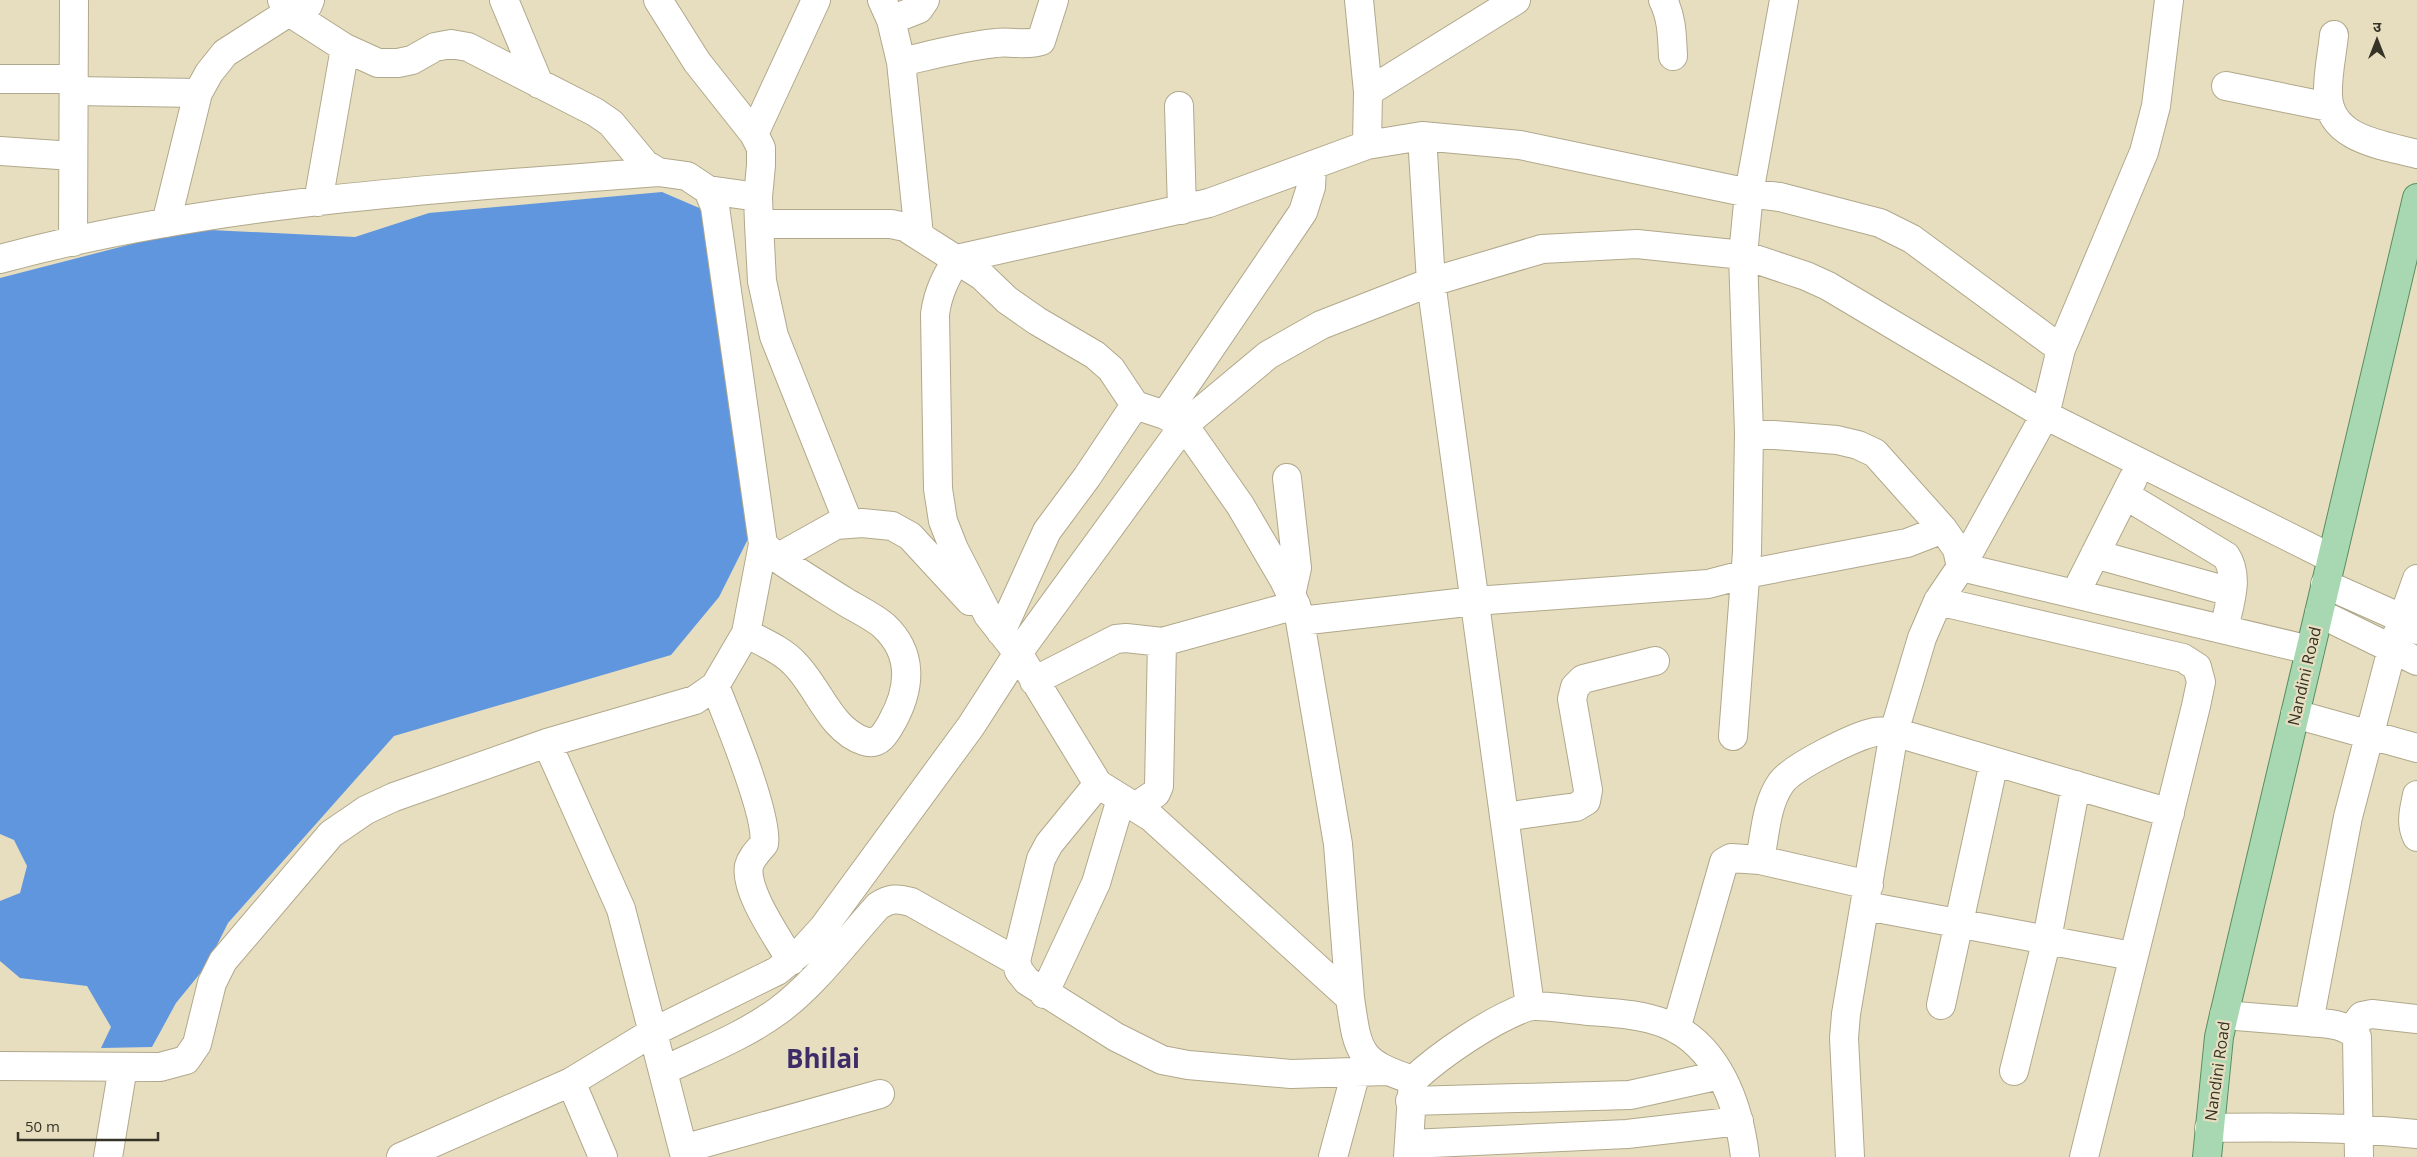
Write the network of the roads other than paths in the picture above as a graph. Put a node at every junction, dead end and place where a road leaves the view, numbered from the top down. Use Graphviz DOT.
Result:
graph roads {
  1 [pos="74,0"];
  2 [pos="504,0"];
  3 [pos="658,0"];
  4 [pos="816,0"];
  5 [pos="925,0"];
  6 [pos="1054,0"];
  7 [pos="1359,0"];
  8 [pos="1516,0"];
  9 [pos="1663,0"];
  10 [pos="1784,0"];
  11 [pos="2169,0"];
  12 [pos="293,4"];
  13 [pos="886,10"];
  14 [pos="2334,35"];
  15 [pos="345,48"];
  16 [pos="1673,56"];
  17 [pos="901,62"];
  18 [pos="0,79"];
  19 [pos="539,84"];
  20 [pos="74,85"];
  21 [pos="2226,86"];
  22 [pos="1368,92"];
  23 [pos="198,93"];
  24 [pos="1179,106"];
  25 [pos="2329,107"];
  26 [pos="754,134"];
  27 [pos="1422,136"];
  28 [pos="1368,145"];
  29 [pos="0,151"];
  30 [pos="2417,154"];
  31 [pos="73,156"];
  32 [pos="1312,166"];
  33 [pos="658,172"];
  34 [pos="708,190"];
  35 [pos="1749,193"];
  36 [pos="758,197"];
  37 [pos="2417,198"];
  38 [pos="318,202"];
  39 [pos="1182,210"];
  40 [pos="166,222"];
  41 [pos="759,224"];
  42 [pos="2413,233"];
  43 [pos="919,234"];
  44 [pos="73,242"];
  45 [pos="1743,255"];
  46 [pos="0,259"];
  47 [pos="958,259"];
  48 [pos="1432,282"];
  49 [pos="2061,349"];
  50 [pos="1135,405"];
  51 [pos="2045,415"];
  52 [pos="1175,420"];
  53 [pos="1749,433"];
  54 [pos="2141,463"];
  55 [pos="1287,478"];
  56 [pos="2125,496"];
  57 [pos="849,524"];
  58 [pos="1943,528"];
  59 [pos="770,551"];
  60 [pos="2095,554"];
  61 [pos="2331,558"];
  62 [pos="1961,567"];
  63 [pos="1746,574"];
  64 [pos="2417,579"];
  65 [pos="2325,584"];
  66 [pos="2231,592"];
  67 [pos="2075,594"];
  68 [pos="1475,601"];
  69 [pos="1938,601"];
  70 [pos="1296,607"];
  71 [pos="2319,613"];
  72 [pos="994,623"];
  73 [pos="2410,626"];
  74 [pos="2224,630"];
  75 [pos="746,633"];
  76 [pos="1162,642"];
  77 [pos="2392,649"];
  78 [pos="2310,650"];
  79 [pos="1018,653"];
  80 [pos="1655,661"];
  81 [pos="2417,661"];
  82 [pos="1034,681"];
  83 [pos="715,686"];
  84 [pos="2295,714"];
  85 [pos="1894,732"];
  86 [pos="2370,734"];
  87 [pos="1733,736"];
  88 [pos="547,743"];
  89 [pos="2417,748"];
  90 [pos="1994,762"];
  91 [pos="1098,784"];
  92 [pos="2076,785"];
  93 [pos="2417,794"];
  94 [pos="1128,803"];
  95 [pos="2170,813"];
  96 [pos="1504,817"];
  97 [pos="2417,837"];
  98 [pos="1760,860"];
  99 [pos="1867,895"];
  100 [pos="1958,922"];
  101 [pos="2047,939"];
  102 [pos="2132,956"];
  103 [pos="791,961"];
  104 [pos="1016,961"];
  105 [pos="1044,994"];
  106 [pos="1350,998"];
  107 [pos="1941,1005"];
  108 [pos="1530,1006"];
  109 [pos="2224,1015"];
  110 [pos="2417,1019"];
  111 [pos="2309,1022"];
  112 [pos="1676,1029"];
  113 [pos="2351,1030"];
  114 [pos="654,1032"];
  115 [pos="0,1066"];
  116 [pos="123,1067"];
  117 [pos="663,1071"];
  118 [pos="1386,1071"];
  119 [pos="2014,1071"];
  120 [pos="1356,1072"];
  121 [pos="1720,1075"];
  122 [pos="571,1082"];
  123 [pos="1412,1090"];
  124 [pos="880,1094"];
  125 [pos="1739,1121"];
  126 [pos="2209,1128"];
  127 [pos="2360,1128"];
  128 [pos="2417,1134"];
  129 [pos="1409,1150"];
  130 [pos="684,1153"];
  131 [pos="108,1157"];
  132 [pos="401,1157"];
  133 [pos="603,1157"];
  134 [pos="1333,1157"];
  135 [pos="1745,1157"];
  136 [pos="1850,1157"];
  137 [pos="2084,1157"];
  138 [pos="2207,1157"];
  139 [pos="2359,1157"];
  1 -- 20 [label="street"];
  2 -- 19 [label="street"];
  3 -- 26 [label="street"];
  4 -- 26 [label="street"];
  5 -- 13 [label="street"];
  6 -- 17 [label="street"];
  7 -- 22 [label="street"];
  8 -- 22 [label="street"];
  9 -- 16 [label="street"];
  10 -- 35 [label="street"];
  11 -- 49 [label="street"];
  12 -- 15 [label="street"];
  12 -- 23 [label="street"];
  13 -- 17 [label="street"];
  14 -- 25 [label="street"];
  15 -- 19 [label="street"];
  15 -- 38 [label="street"];
  17 -- 43 [label="street"];
  18 -- 20 [label="street"];
  19 -- 33 [label="street"];
  20 -- 23 [label="street"];
  20 -- 31 [label="street"];
  21 -- 25 [label="street"];
  22 -- 28 [label="street"];
  23 -- 40 [label="street"];
  24 -- 39 [label="street"];
  25 -- 30 [label="street"];
  26 -- 36 [label="street"];
  27 -- 28 [label="street"];
  27 -- 35 [label="street"];
  27 -- 48 [label="street"];
  28 -- 32 [label="street"];
  29 -- 31 [label="street"];
  31 -- 44 [label="street"];
  32 -- 39 [label="street"];
  32 -- 52 [label="street"];
  33 -- 34 [label="street"];
  33 -- 38 [label="street"];
  34 -- 36 [label="street"];
  34 -- 59 [label="street"];
  35 -- 45 [label="street"];
  35 -- 49 [label="street"];
  36 -- 41 [label="street"];
  37 -- 42 [label="main road, Nandini Road"];
  38 -- 40 [label="street"];
  39 -- 47 [label="street"];
  40 -- 44 [label="street"];
  41 -- 43 [label="street"];
  41 -- 57 [label="street"];
  42 -- 61 [label="main road, Nandini Road"];
  43 -- 47 [label="street"];
  44 -- 46 [label="street"];
  45 -- 48 [label="street"];
  45 -- 51 [label="street"];
  45 -- 53 [label="street"];
  47 -- 50 [label="street"];
  47 -- 72 [label="street"];
  48 -- 52 [label="street"];
  48 -- 68 [label="street"];
  49 -- 51 [label="street"];
  50 -- 52 [label="street"];
  50 -- 72 [label="street"];
  51 -- 54 [label="street"];
  51 -- 62 [label="street"];
  52 -- 70 [label="street"];
  52 -- 79 [label="street"];
  53 -- 58 [label="street"];
  53 -- 63 [label="street"];
  54 -- 56 [label="street"];
  54 -- 61 [label="street"];
  55 -- 70 [label="street"];
  56 -- 60 [label="street"];
  56 -- 66 [label="street"];
  57 -- 59 [label="street"];
  57 -- 72 [label="street"];
  58 -- 62 [label="street"];
  58 -- 63 [label="street"];
  59 -- 75 [label="street"];
  59 -- 75 [label="street"];
  60 -- 66 [label="street"];
  60 -- 67 [label="street"];
  61 -- 65 [label="main road, Nandini Road"];
  62 -- 67 [label="street"];
  62 -- 69 [label="street"];
  63 -- 68 [label="street"];
  63 -- 87 [label="street"];
  64 -- 73 [label="street"];
  65 -- 71 [label="main road, Nandini Road"];
  65 -- 73 [label="street"];
  66 -- 74 [label="street"];
  67 -- 74 [label="street"];
  68 -- 70 [label="street"];
  68 -- 96 [label="street"];
  69 -- 85 [label="street"];
  69 -- 95 [label="street"];
  70 -- 76 [label="street"];
  70 -- 106 [label="street"];
  71 -- 77 [label="street"];
  71 -- 78 [label="main road, Nandini Road"];
  72 -- 79 [label="street"];
  73 -- 77 [label="street"];
  74 -- 78 [label="street"];
  75 -- 83 [label="street"];
  76 -- 82 [label="street"];
  76 -- 94 [label="street"];
  77 -- 81 [label="street"];
  77 -- 86 [label="street"];
  78 -- 84 [label="main road, Nandini Road"];
  79 -- 82 [label="street"];
  79 -- 103 [label="street"];
  80 -- 96 [label="street"];
  82 -- 91 [label="street"];
  83 -- 88 [label="street"];
  83 -- 103 [label="street"];
  84 -- 86 [label="street"];
  84 -- 109 [label="main road, Nandini Road"];
  85 -- 90 [label="street"];
  85 -- 98 [label="street"];
  85 -- 99 [label="street"];
  86 -- 89 [label="street"];
  86 -- 111 [label="street"];
  88 -- 114 [label="street"];
  88 -- 116 [label="street"];
  90 -- 92 [label="street"];
  90 -- 100 [label="street"];
  91 -- 94 [label="street"];
  91 -- 104 [label="street"];
  92 -- 95 [label="street"];
  92 -- 101 [label="street"];
  93 -- 97 [label="street"];
  94 -- 105 [label="street"];
  94 -- 106 [label="street"];
  95 -- 102 [label="street"];
  96 -- 108 [label="street"];
  98 -- 99 [label="street"];
  98 -- 112 [label="street"];
  99 -- 100 [label="street"];
  99 -- 136 [label="street"];
  100 -- 101 [label="street"];
  100 -- 107 [label="street"];
  101 -- 102 [label="street"];
  101 -- 119 [label="street"];
  102 -- 137 [label="street"];
  103 -- 114 [label="street"];
  104 -- 105 [label="street"];
  104 -- 117 [label="street"];
  105 -- 120 [label="street"];
  106 -- 118 [label="street"];
  108 -- 112 [label="street"];
  108 -- 123 [label="street"];
  109 -- 111 [label="street"];
  109 -- 126 [label="main road, Nandini Road"];
  110 -- 113 [label="street"];
  111 -- 113 [label="street"];
  112 -- 121 [label="street"];
  113 -- 127 [label="street"];
  114 -- 117 [label="street"];
  114 -- 122 [label="street"];
  115 -- 116 [label="street"];
  116 -- 131 [label="street"];
  117 -- 130 [label="street"];
  118 -- 120 [label="street"];
  118 -- 123 [label="street"];
  120 -- 134 [label="street"];
  121 -- 123 [label="street"];
  121 -- 125 [label="street"];
  122 -- 132 [label="street"];
  122 -- 133 [label="street"];
  123 -- 129 [label="street"];
  124 -- 130 [label="street"];
  125 -- 129 [label="street"];
  125 -- 135 [label="street"];
  126 -- 127 [label="street"];
  126 -- 138 [label="main road, Nandini Road"];
  127 -- 128 [label="street"];
  127 -- 139 [label="street"];
}
